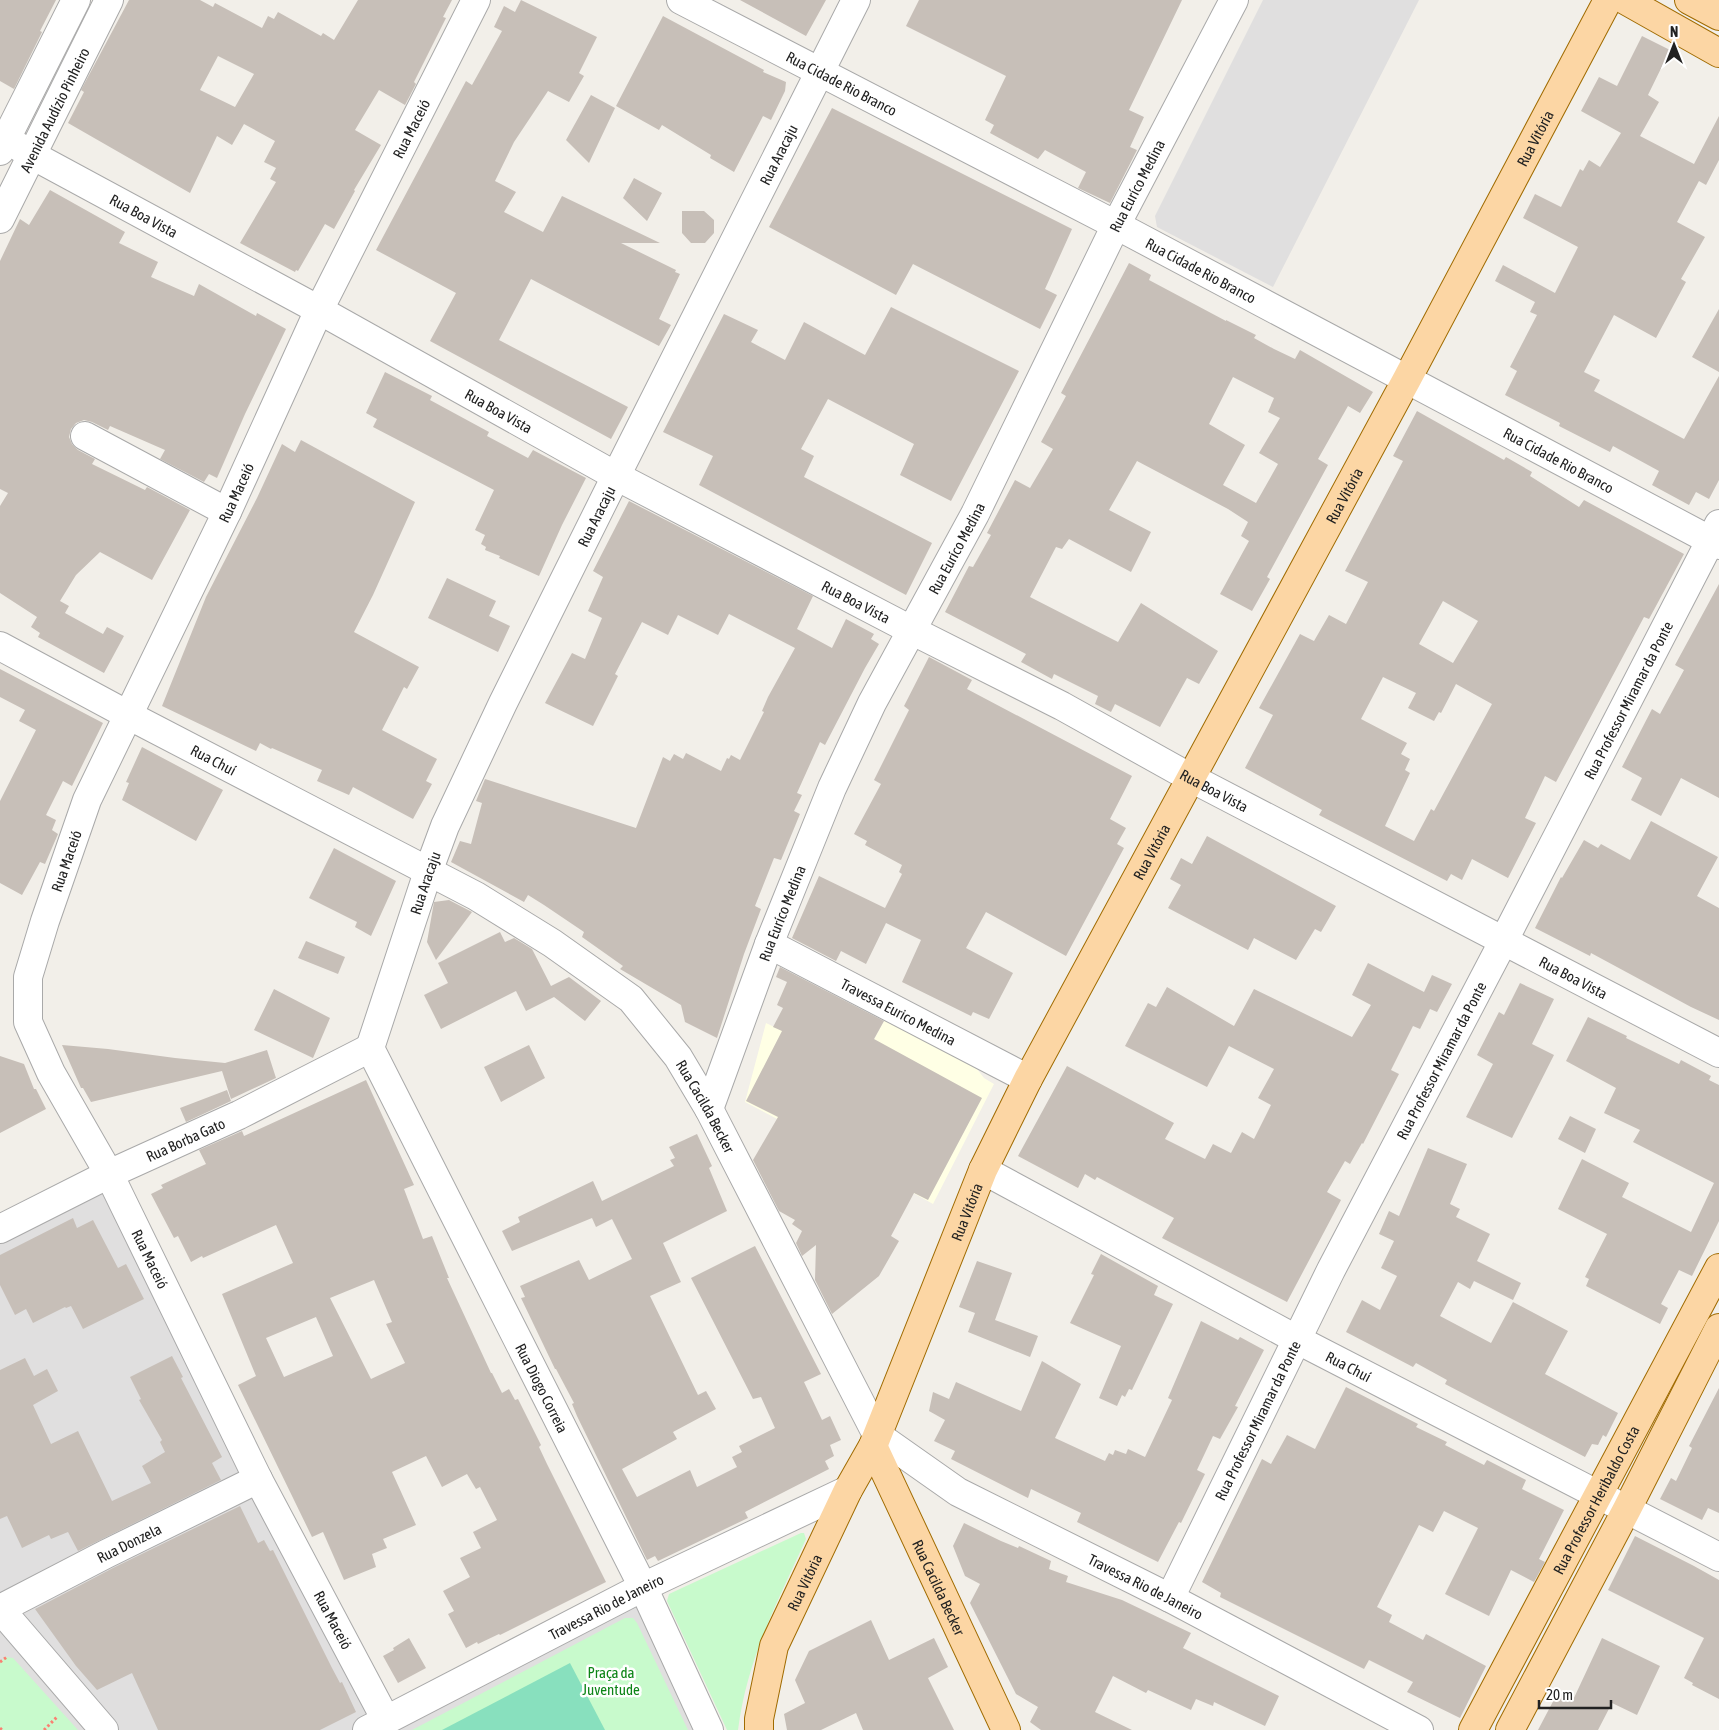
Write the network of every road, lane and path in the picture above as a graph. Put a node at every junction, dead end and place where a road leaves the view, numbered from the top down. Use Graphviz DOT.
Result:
graph roads {
  1 [pos="76,0"];
  2 [pos="109,0"];
  3 [pos="476,0"];
  4 [pos="681,0"];
  5 [pos="856,0"];
  6 [pos="1234,0"];
  7 [pos="1608,0"];
  8 [pos="1625,0"];
  9 [pos="1690,0"];
  10 [pos="1719,16"];
  11 [pos="1717,46"];
  12 [pos="820,72"];
  13 [pos="2,141"];
  14 [pos="32,155"];
  15 [pos="0,219"];
  16 [pos="1116,225"];
  17 [pos="319,310"];
  18 [pos="1406,379"];
  19 [pos="85,436"];
  20 [pos="616,476"];
  21 [pos="227,512"];
  22 [pos="1716,536"];
  23 [pos="911,630"];
  24 [pos="0,646"];
  25 [pos="128,715"];
  26 [pos="1190,778"];
  27 [pos="428,872"];
  28 [pos="1503,942"];
  29 [pos="769,944"];
  30 [pos="370,1048"];
  31 [pos="1719,1053"];
  32 [pos="1028,1079"];
  33 [pos="709,1109"];
  34 [pos="983,1170"];
  35 [pos="109,1174"];
  36 [pos="0,1229"];
  37 [pos="1719,1268"];
  38 [pos="1719,1328"];
  39 [pos="1296,1340"];
  40 [pos="875,1441"];
  41 [pos="258,1479"];
  42 [pos="848,1490"];
  43 [pos="1597,1495"];
  44 [pos="1627,1509"];
  45 [pos="1719,1557"];
  46 [pos="643,1587"];
  47 [pos="1170,1598"];
  48 [pos="0,1609"];
  49 [pos="62,1712"];
  50 [pos="376,1725"];
  51 [pos="44,1730"];
  52 [pos="104,1730"];
  53 [pos="709,1730"];
  54 [pos="759,1730"];
  55 [pos="1006,1730"];
  56 [pos="1419,1730"];
  57 [pos="1473,1730"];
  58 [pos="1510,1730"];
  1 -- 13 [label="street, Avenida Audízio Pinheiro"];
  2 -- 14 [label="street, Avenida Audízio Pinheiro"];
  3 -- 17 [label="street, Rua Maceió"];
  4 -- 12 [label="street, Rua Cidade Rio Branco"];
  5 -- 12 [label="street, Rua Aracaju"];
  6 -- 16 [label="street, Rua Euríco Medina"];
  7 -- 18 [label="main road, Rua Vitória"];
  8 -- 11 [label="main road"];
  9 -- 10 [label="main road"];
  12 -- 16 [label="street, Rua Cidade Rio Branco"];
  12 -- 20 [label="street, Rua Aracaju"];
  13 -- 14 [label="street, Rua Boa Vista"];
  14 -- 15 [label="street, Avenida Audízio Pinheiro"];
  14 -- 17 [label="street, Rua Boa Vista"];
  16 -- 18 [label="street, Rua Cidade Rio Branco"];
  16 -- 23 [label="street, Rua Euríco Medina"];
  17 -- 20 [label="street, Rua Boa Vista"];
  17 -- 21 [label="street, Rua Maceió"];
  18 -- 22 [label="street, Rua Cidade Rio Branco"];
  18 -- 26 [label="main road, Rua Vitória"];
  19 -- 21 [label="street"];
  20 -- 23 [label="street, Rua Boa Vista"];
  20 -- 27 [label="street, Rua Aracaju"];
  21 -- 25 [label="street, Rua Maceió"];
  22 -- 28 [label="street, Rua Professor Miramar da Ponte"];
  23 -- 26 [label="street, Rua Boa Vista"];
  23 -- 29 [label="street, Rua Euríco Medina"];
  24 -- 25 [label="street, Rua Chuí"];
  25 -- 27 [label="street, Rua Chuí"];
  25 -- 35 [label="street, Rua Maceió"];
  26 -- 28 [label="street, Rua Boa Vista"];
  26 -- 32 [label="main road, Rua Vitória"];
  27 -- 30 [label="street, Rua Aracaju"];
  27 -- 33 [label="street, Rua Cacilda Becker"];
  28 -- 31 [label="street, Rua Boa Vista"];
  28 -- 39 [label="street, Rua Professor Miramar da Ponte"];
  29 -- 32 [label="street, Travessa Eurico Medina"];
  29 -- 33 [label="street, Rua Euríco Medina"];
  30 -- 35 [label="street, Rua Borba Gato"];
  30 -- 46 [label="street, Rua Diogo Correia"];
  32 -- 34 [label="main road, Rua Vitória"];
  33 -- 40 [label="street, Rua Cacilda Becker"];
  34 -- 39 [label="street, Rua Chuí"];
  34 -- 40 [label="main road, Rua Vitória"];
  35 -- 36 [label="street, Rua Borba Gato"];
  35 -- 41 [label="street, Rua Maceió"];
  37 -- 43 [label="main road, Rua Professor Heribaldo Costa"];
  38 -- 44 [label="main road, Rua Professor Heribaldo Costa"];
  39 -- 43 [label="street, Rua Chuí"];
  39 -- 47 [label="street, Rua Professor Miramar da Ponte"];
  40 -- 42 [label="main road, Rua Vitória"];
  40 -- 47 [label="street, Travessa Rio de Janeiro"];
  40 -- 55 [label="main road, Rua Cacilda Becker"];
  41 -- 48 [label="street, Rua Donzela"];
  41 -- 50 [label="street, Rua Maceió"];
  42 -- 46 [label="street, Travessa Rio de Janeiro"];
  42 -- 54 [label="main road, Rua Vitória"];
  43 -- 44 [label="street, Rua Chuí"];
  43 -- 57 [label="main road, Rua Professor Heribaldo Costa"];
  44 -- 45 [label="street, Rua Chuí"];
  44 -- 58 [label="main road, Rua Professor Heribaldo Costa"];
  46 -- 50 [label="street, Travessa Rio de Janeiro"];
  46 -- 53 [label="street, Rua Diogo Correia"];
  47 -- 56 [label="street, Travessa Rio de Janeiro"];
  48 -- 52 [label="street"];
  49 -- 51 [label="path"];
}
